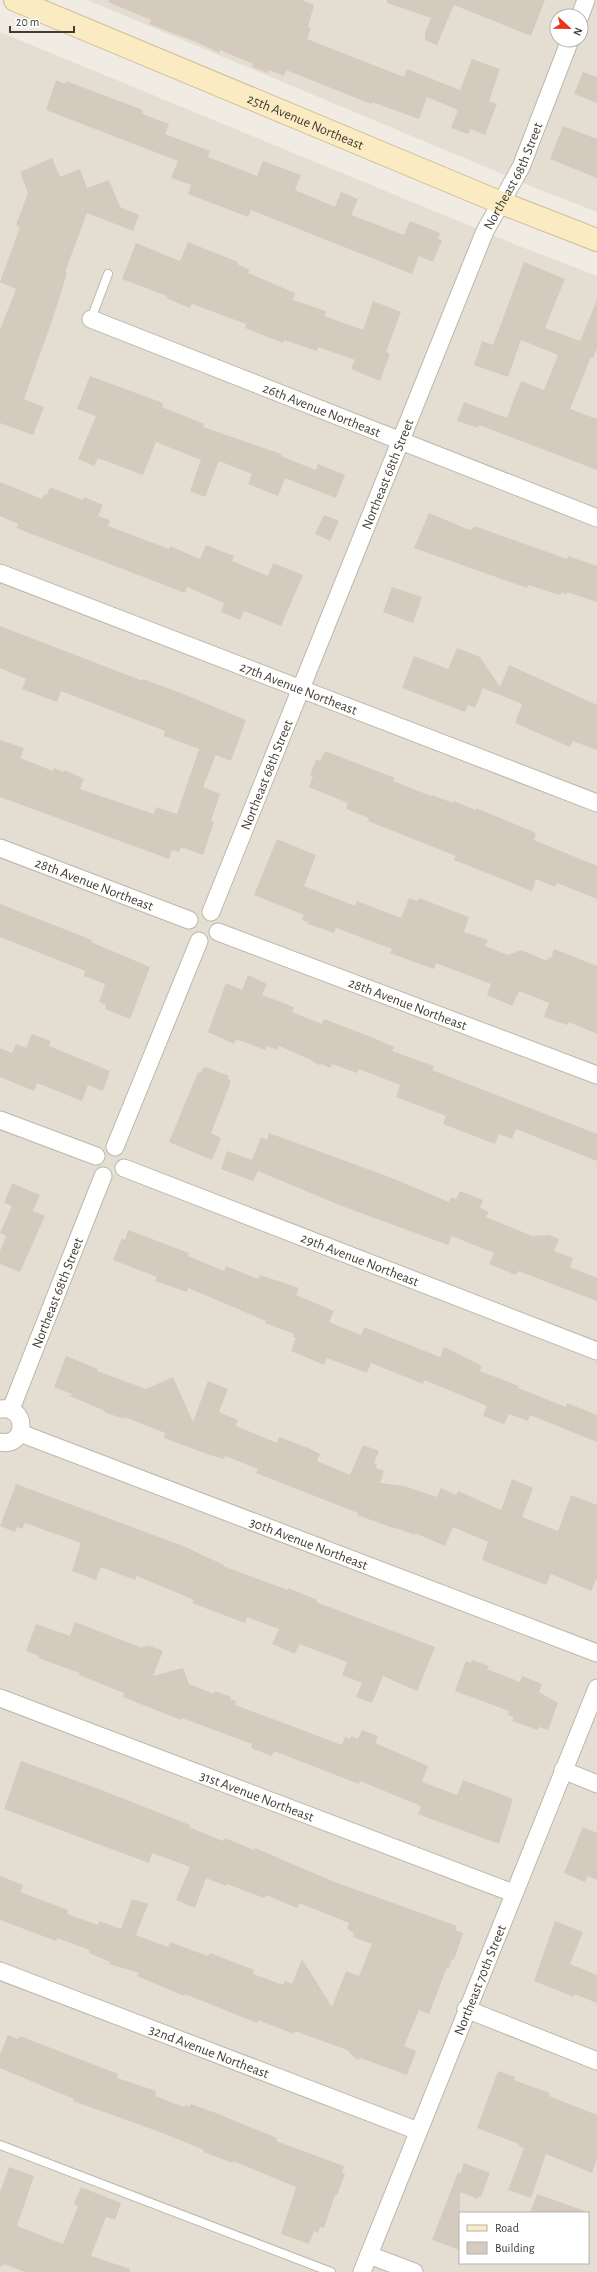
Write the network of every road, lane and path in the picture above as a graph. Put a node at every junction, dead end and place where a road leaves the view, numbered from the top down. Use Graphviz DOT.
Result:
graph roads {
  1 [pos="15,0"];
  2 [pos="567,48"];
  3 [pos="500,202"];
  4 [pos="597,240"];
  5 [pos="108,274"];
  6 [pos="91,319"];
  7 [pos="400,441"];
  8 [pos="597,518"];
  9 [pos="0,573"];
  10 [pos="301,689"];
  11 [pos="597,803"];
  12 [pos="0,848"];
  13 [pos="211,912"];
  14 [pos="189,920"];
  15 [pos="218,932"];
  16 [pos="199,941"];
  17 [pos="597,1075"];
  18 [pos="0,1120"];
  19 [pos="115,1147"];
  20 [pos="96,1156"];
  21 [pos="124,1168"];
  22 [pos="103,1176"];
  23 [pos="597,1351"];
  24 [pos="6,1409"];
  25 [pos="20,1433"];
  26 [pos="0,1442"];
  27 [pos="597,1653"];
  28 [pos="597,1688"];
  29 [pos="0,1698"];
  30 [pos="563,1770"];
  31 [pos="597,1784"];
  32 [pos="513,1893"];
  33 [pos="0,1971"];
  34 [pos="466,2009"];
  35 [pos="597,2061"];
  36 [pos="418,2131"];
  37 [pos="0,2145"];
  38 [pos="369,2255"];
  39 [pos="330,2272"];
  40 [pos="362,2272"];
  41 [pos="414,2272"];
  1 -- 3 [label="main road, 25th Avenue Northeast"];
  2 -- 3 [label="street, Northeast 68th Street"];
  3 -- 4 [label="main road, 25th Avenue Northeast"];
  3 -- 7 [label="street, Northeast 68th Street"];
  5 -- 6 [label="lane"];
  6 -- 7 [label="street, 26th Avenue Northeast"];
  7 -- 8 [label="street, 26th Avenue Northeast"];
  7 -- 10 [label="street, Northeast 68th Street"];
  9 -- 10 [label="street, 27th Avenue Northeast"];
  10 -- 11 [label="street, 27th Avenue Northeast"];
  10 -- 13 [label="street, Northeast 68th Street"];
  12 -- 14 [label="street, 28th Avenue Northeast"];
  13 -- 14 [label="street"];
  13 -- 15 [label="street"];
  14 -- 16 [label="street"];
  15 -- 16 [label="street"];
  15 -- 17 [label="street, 28th Avenue Northeast"];
  16 -- 19 [label="street"];
  18 -- 20 [label="street"];
  19 -- 20 [label="street"];
  19 -- 21 [label="street"];
  20 -- 22 [label="street"];
  21 -- 22 [label="street"];
  21 -- 23 [label="street, 29th Avenue Northeast"];
  22 -- 24 [label="street, Northeast 68th Street"];
  24 -- 25 [label="street"];
  25 -- 26 [label="street"];
  25 -- 27 [label="street, 30th Avenue Northeast"];
  28 -- 30 [label="street, Northeast 70th Street"];
  29 -- 32 [label="street, 31st Avenue Northeast"];
  30 -- 31 [label="street"];
  30 -- 32 [label="street, Northeast 70th Street"];
  32 -- 34 [label="street, Northeast 70th Street"];
  33 -- 36 [label="street, 32nd Avenue Northeast"];
  34 -- 35 [label="street"];
  34 -- 36 [label="street, Northeast 70th Street"];
  36 -- 38 [label="street, Northeast 70th Street"];
  37 -- 39 [label="lane"];
  38 -- 40 [label="street, Northeast 70th Street"];
  38 -- 41 [label="street"];
}
